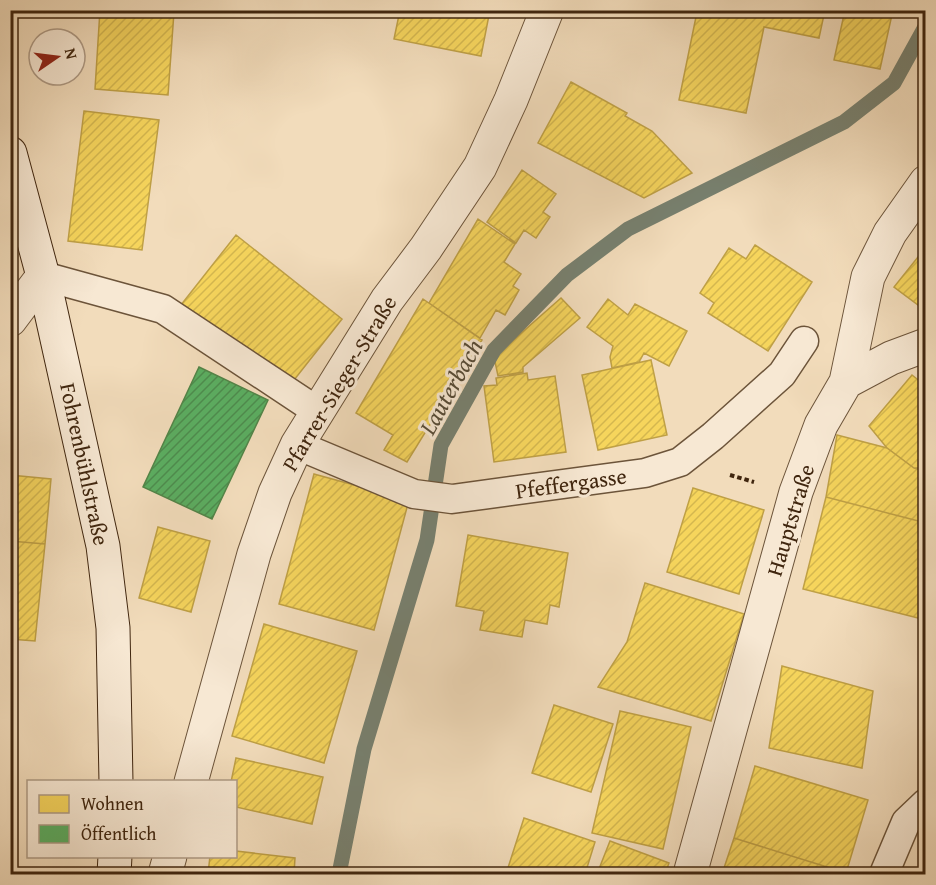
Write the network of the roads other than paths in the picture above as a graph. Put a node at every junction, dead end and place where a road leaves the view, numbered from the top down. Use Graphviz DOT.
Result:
graph roads {
  1 [pos="547,10"];
  2 [pos="10,153"];
  3 [pos="926,182"];
  4 [pos="43,276"];
  5 [pos="10,320"];
  6 [pos="804,341"];
  7 [pos="926,345"];
  8 [pos="846,382"];
  9 [pos="316,411"];
  10 [pos="297,445"];
  11 [pos="116,780"];
  12 [pos="192,780"];
  13 [pos="926,803"];
  14 [pos="115,858"];
  15 [pos="169,858"];
  16 [pos="114,874"];
  17 [pos="165,874"];
  18 [pos="690,874"];
  19 [pos="884,874"];
  1 -- 9 [label="street, Pfarrer-Sieger-Straße"];
  2 -- 4 [label="street, Fohrenbühlstraße"];
  3 -- 8 [label="street, Hauptstraße"];
  4 -- 5 [label="street"];
  4 -- 9 [label="lane"];
  4 -- 11 [label="street, Fohrenbühlstraße"];
  6 -- 10 [label="lane, Pfeffergasse"];
  7 -- 8 [label="street"];
  8 -- 18 [label="street, Hauptstraße"];
  9 -- 10 [label="street, Pfarrer-Sieger-Straße"];
  10 -- 12 [label="street, Pfarrer-Sieger-Straße"];
  13 -- 19 [label="lane"];
  14 -- 16 [label="street"];
  15 -- 17 [label="street"];
}
